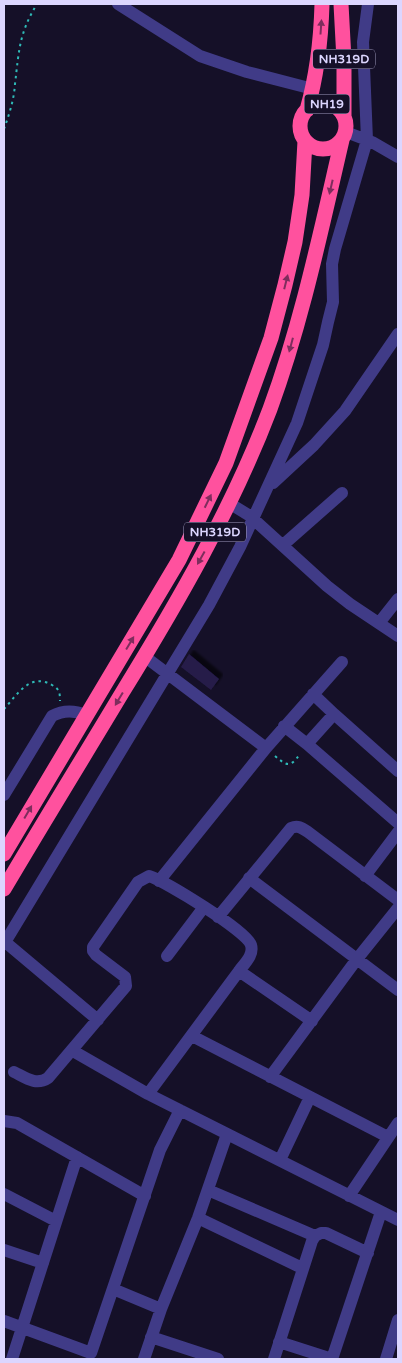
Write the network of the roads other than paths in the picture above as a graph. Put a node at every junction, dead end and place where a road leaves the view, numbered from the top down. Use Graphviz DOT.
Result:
graph roads {
  1 [pos="118,4"];
  2 [pos="322,4"];
  3 [pos="341,4"];
  4 [pos="368,4"];
  5 [pos="313,89"];
  6 [pos="307,110"];
  7 [pos="344,115"];
  8 [pos="344,136"];
  9 [pos="367,140"];
  10 [pos="305,141"];
  11 [pos="398,157"];
  12 [pos="398,334"];
  13 [pos="268,488"];
  14 [pos="342,493"];
  15 [pos="229,503"];
  16 [pos="253,518"];
  17 [pos="283,545"];
  18 [pos="398,599"];
  19 [pos="379,623"];
  20 [pos="398,636"];
  21 [pos="144,656"];
  22 [pos="342,662"];
  23 [pos="168,675"];
  24 [pos="313,694"];
  25 [pos="70,712"];
  26 [pos="334,714"];
  27 [pos="284,726"];
  28 [pos="307,744"];
  29 [pos="266,748"];
  30 [pos="398,771"];
  31 [pos="4,794"];
  32 [pos="398,823"];
  33 [pos="398,832"];
  34 [pos="4,854"];
  35 [pos="365,876"];
  36 [pos="250,878"];
  37 [pos="159,881"];
  38 [pos="4,888"];
  39 [pos="398,900"];
  40 [pos="204,906"];
  41 [pos="398,908"];
  42 [pos="218,917"];
  43 [pos="4,942"];
  44 [pos="167,956"];
  45 [pos="358,959"];
  46 [pos="239,972"];
  47 [pos="398,990"];
  48 [pos="98,1020"];
  49 [pos="312,1021"];
  50 [pos="192,1036"];
  51 [pos="73,1050"];
  52 [pos="14,1072"];
  53 [pos="270,1077"];
  54 [pos="148,1094"];
  55 [pos="310,1097"];
  56 [pos="180,1110"];
  57 [pos="4,1121"];
  58 [pos="398,1123"];
  59 [pos="227,1134"];
  60 [pos="388,1137"];
  61 [pos="77,1157"];
  62 [pos="280,1160"];
  63 [pos="208,1190"];
  64 [pos="4,1194"];
  65 [pos="145,1196"];
  66 [pos="349,1196"];
  67 [pos="381,1212"];
  68 [pos="198,1218"];
  69 [pos="398,1220"];
  70 [pos="56,1221"];
  71 [pos="315,1236"];
  72 [pos="4,1250"];
  73 [pos="368,1253"];
  74 [pos="43,1263"];
  75 [pos="302,1268"];
  76 [pos="113,1289"];
  77 [pos="161,1309"];
  78 [pos="398,1320"];
  79 [pos="4,1321"];
  80 [pos="22,1327"];
  81 [pos="151,1336"];
  82 [pos="279,1342"];
  83 [pos="12,1359"];
  84 [pos="144,1359"];
  85 [pos="218,1359"];
  86 [pos="274,1359"];
  87 [pos="332,1359"];
  88 [pos="386,1359"];
  1 -- 5 [label="street"];
  5 -- 2 [label="highway, NH319D, one-way"];
  3 -- 7 [label="highway, NH319D"];
  4 -- 9 [label="street"];
  5 -- 6 [label="highway, NH319D"];
  6 -- 7 [label="highway, NH19"];
  6 -- 10 [label="highway, NH19"];
  7 -- 8 [label="highway, NH19"];
  8 -- 9 [label="street"];
  8 -- 10 [label="highway"];
  8 -- 15 [label="highway, NH319D, one-way"];
  9 -- 11 [label="street"];
  9 -- 13 [label="street"];
  25 -- 10 [label="highway, NH319D, one-way"];
  12 -- 13 [label="street"];
  13 -- 16 [label="street"];
  14 -- 17 [label="street"];
  15 -- 16 [label="street"];
  15 -- 21 [label="highway, NH319D, one-way"];
  16 -- 17 [label="street"];
  16 -- 23 [label="street"];
  17 -- 19 [label="street"];
  18 -- 19 [label="street"];
  19 -- 20 [label="street"];
  21 -- 23 [label="street"];
  21 -- 38 [label="highway, NH319D, one-way"];
  22 -- 24 [label="street"];
  23 -- 29 [label="street"];
  23 -- 43 [label="street"];
  24 -- 26 [label="street"];
  24 -- 27 [label="street"];
  25 -- 31 [label="street"];
  34 -- 25 [label="highway, NH319D, one-way"];
  26 -- 28 [label="street"];
  26 -- 30 [label="street"];
  27 -- 28 [label="street"];
  27 -- 29 [label="street"];
  28 -- 32 [label="street"];
  29 -- 37 [label="street"];
  33 -- 35 [label="street"];
  35 -- 36 [label="street"];
  35 -- 39 [label="street"];
  36 -- 42 [label="street"];
  36 -- 45 [label="street"];
  37 -- 40 [label="street"];
  37 -- 48 [label="street"];
  40 -- 42 [label="street"];
  40 -- 44 [label="street"];
  41 -- 45 [label="street"];
  42 -- 46 [label="street"];
  43 -- 48 [label="street"];
  45 -- 47 [label="street"];
  45 -- 49 [label="street"];
  46 -- 49 [label="street"];
  46 -- 50 [label="street"];
  48 -- 51 [label="street"];
  49 -- 53 [label="street"];
  50 -- 53 [label="street"];
  50 -- 54 [label="street"];
  51 -- 52 [label="street"];
  51 -- 54 [label="street"];
  53 -- 55 [label="street"];
  54 -- 56 [label="street"];
  55 -- 60 [label="street"];
  55 -- 62 [label="street"];
  56 -- 59 [label="street"];
  56 -- 65 [label="street"];
  57 -- 61 [label="street"];
  58 -- 60 [label="street"];
  59 -- 62 [label="street"];
  59 -- 63 [label="street"];
  60 -- 66 [label="street"];
  61 -- 65 [label="street"];
  61 -- 70 [label="street"];
  62 -- 66 [label="street"];
  63 -- 68 [label="street"];
  63 -- 71 [label="street"];
  64 -- 70 [label="street"];
  65 -- 76 [label="street"];
  66 -- 67 [label="street"];
  67 -- 69 [label="street"];
  67 -- 73 [label="street"];
  68 -- 75 [label="street"];
  68 -- 77 [label="street"];
  70 -- 74 [label="street"];
  71 -- 73 [label="street"];
  71 -- 75 [label="street"];
  72 -- 74 [label="street"];
  73 -- 87 [label="street"];
  74 -- 80 [label="street"];
  75 -- 82 [label="street"];
  76 -- 77 [label="street"];
  76 -- 80 [label="street"];
  77 -- 81 [label="street"];
  78 -- 88 [label="street"];
  79 -- 80 [label="street"];
  80 -- 83 [label="street"];
  81 -- 84 [label="street"];
  81 -- 85 [label="street"];
  82 -- 86 [label="street"];
  82 -- 87 [label="street"];
}
